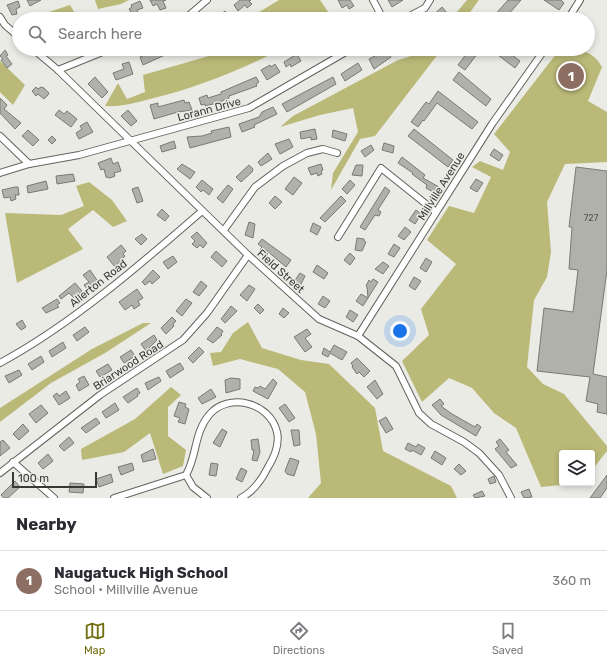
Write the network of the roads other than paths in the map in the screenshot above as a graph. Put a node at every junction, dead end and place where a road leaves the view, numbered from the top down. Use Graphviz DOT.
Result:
graph roads {
  1 [pos="207,0"];
  2 [pos="373,0"];
  3 [pos="430,0"];
  4 [pos="580,0"];
  5 [pos="193,12"];
  6 [pos="379,12"];
  7 [pos="417,12"];
  8 [pos="572,12"];
  9 [pos="0,17"];
  10 [pos="12,31"];
  11 [pos="41,56"];
  12 [pos="93,56"];
  13 [pos="339,56"];
  14 [pos="540,56"];
  15 [pos="58,70"];
  16 [pos="0,136"];
  17 [pos="130,140"];
  18 [pos="338,153"];
  19 [pos="29,164"];
  20 [pos="0,173"];
  21 [pos="202,211"];
  22 [pos="436,212"];
  23 [pos="224,230"];
  24 [pos="338,237"];
  25 [pos="248,255"];
  26 [pos="358,336"];
  27 [pos="0,364"];
  28 [pos="13,462"];
  29 [pos="0,473"];
  30 [pos="186,475"];
  31 [pos="54,498"];
  32 [pos="114,498"];
  33 [pos="207,498"];
  34 [pos="241,498"];
  35 [pos="511,498"];
  1 -- 5 [label="street"];
  2 -- 6 [label="street"];
  3 -- 7 [label="street"];
  4 -- 8 [label="street"];
  9 -- 10 [label="street"];
  11 -- 15 [label="street, Field Street"];
  12 -- 15 [label="street"];
  13 -- 17 [label="street, Lorann Drive"];
  14 -- 22 [label="street, Millville Avenue"];
  15 -- 17 [label="street, Field Street"];
  16 -- 19 [label="street"];
  17 -- 19 [label="street, Lorann Drive"];
  17 -- 21 [label="street, Field Street"];
  18 -- 23 [label="street"];
  19 -- 20 [label="street, Lorann Drive"];
  21 -- 23 [label="street, Field Street"];
  21 -- 27 [label="street, Allerton Road"];
  22 -- 24 [label="street"];
  22 -- 26 [label="street, Millville Avenue"];
  23 -- 25 [label="street, Field Street"];
  25 -- 26 [label="street, Field Street"];
  25 -- 28 [label="street, Briarwood Road"];
  26 -- 35 [label="street, Field Street"];
  28 -- 29 [label="street, Briarwood Road"];
  28 -- 31 [label="street"];
  30 -- 32 [label="street"];
  30 -- 33 [label="street"];
  30 -- 34 [label="street"];
}
